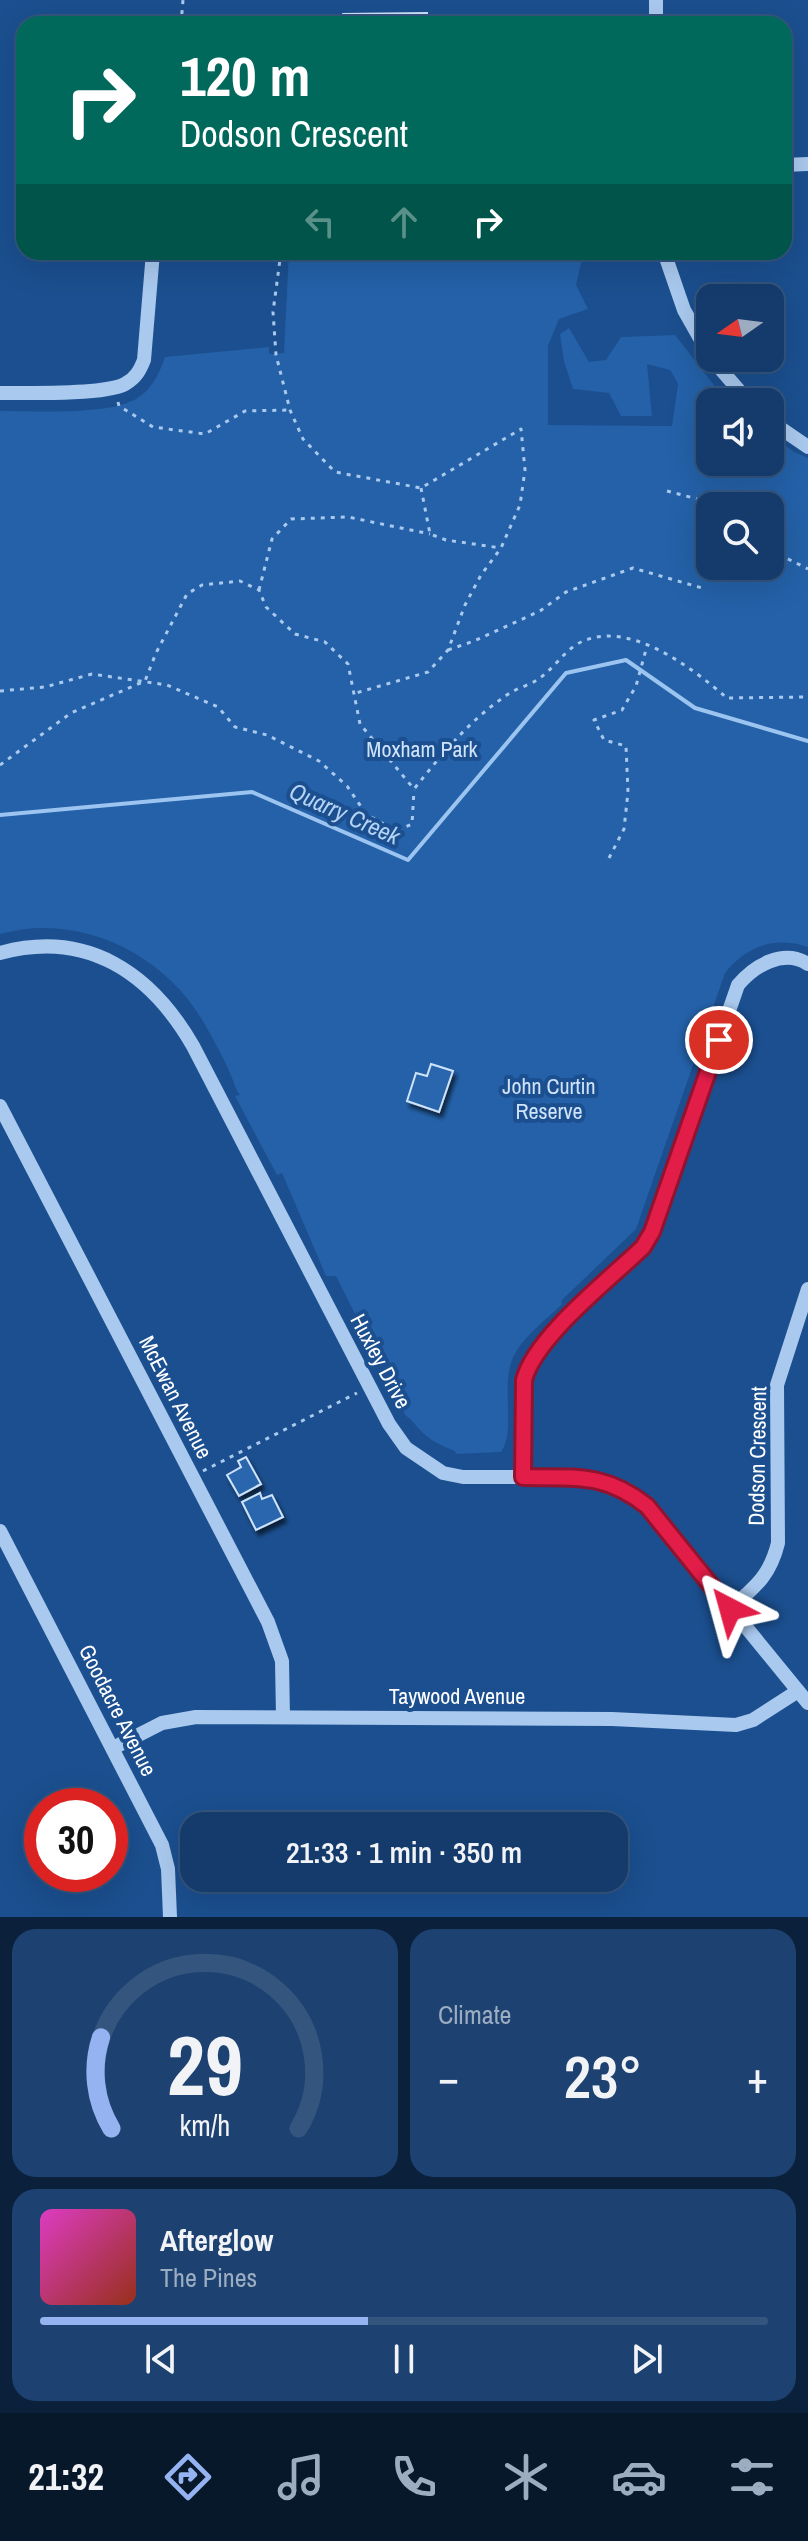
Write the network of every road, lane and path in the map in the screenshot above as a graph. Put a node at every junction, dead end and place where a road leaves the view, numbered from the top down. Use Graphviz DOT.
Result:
graph roads {
  1 [pos="152,260"];
  2 [pos="280,260"];
  3 [pos="667,260"];
  4 [pos="696,331"];
  5 [pos="724,372"];
  6 [pos="117,388"];
  7 [pos="737,388"];
  8 [pos="0,393"];
  9 [pos="290,410"];
  10 [pos="784,431"];
  11 [pos="808,447"];
  12 [pos="421,488"];
  13 [pos="667,491"];
  14 [pos="696,499"];
  15 [pos="430,534"];
  16 [pos="501,548"];
  17 [pos="784,557"];
  18 [pos="808,569"];
  19 [pos="702,588"];
  20 [pos="259,590"];
  21 [pos="647,646"];
  22 [pos="448,650"];
  23 [pos="145,681"];
  24 [pos="0,691"];
  25 [pos="356,693"];
  26 [pos="808,697"];
  27 [pos="0,765"];
  28 [pos="414,789"];
  29 [pos="609,858"];
  30 [pos="0,953"];
  31 [pos="808,964"];
  32 [pos="0,1106"];
  33 [pos="808,1289"];
  34 [pos="369,1386"];
  35 [pos="193,1477"];
  36 [pos="523,1477"];
  37 [pos="0,1531"];
  38 [pos="730,1609"];
  39 [pos="803,1697"];
  40 [pos="283,1717"];
  41 [pos="113,1748"];
  42 [pos="170,1917"];
  1 -- 6 [label="street"];
  2 -- 9 [label="path"];
  3 -- 4 [label="street"];
  5 -- 7 [label="street"];
  6 -- 8 [label="street"];
  6 -- 9 [label="path"];
  9 -- 12 [label="path"];
  10 -- 11 [label="street"];
  12 -- 15 [label="path"];
  12 -- 16 [label="path"];
  13 -- 14 [label="path"];
  15 -- 16 [label="path"];
  15 -- 20 [label="path"];
  16 -- 22 [label="path"];
  17 -- 18 [label="path"];
  19 -- 22 [label="path"];
  20 -- 23 [label="path"];
  20 -- 25 [label="path"];
  21 -- 26 [label="path"];
  21 -- 28 [label="path"];
  21 -- 29 [label="path"];
  22 -- 25 [label="path"];
  23 -- 24 [label="path"];
  23 -- 27 [label="path"];
  23 -- 28 [label="path"];
  25 -- 28 [label="path"];
  30 -- 34 [label="street, Huxley Drive"];
  31 -- 36 [label="street"];
  32 -- 35 [label="street, McEwan Avenue"];
  33 -- 38 [label="street, Dodson Crescent"];
  34 -- 35 [label="path"];
  34 -- 36 [label="street, Huxley Drive"];
  35 -- 40 [label="street, McEwan Avenue"];
  36 -- 38 [label="street, Huxley Drive"];
  37 -- 41 [label="street, Goodacre Avenue"];
  38 -- 39 [label="street, Huxley Drive"];
  39 -- 40 [label="street, Taywood Avenue"];
  40 -- 41 [label="street, Taywood Avenue"];
  41 -- 42 [label="street, Goodacre Avenue"];
}
